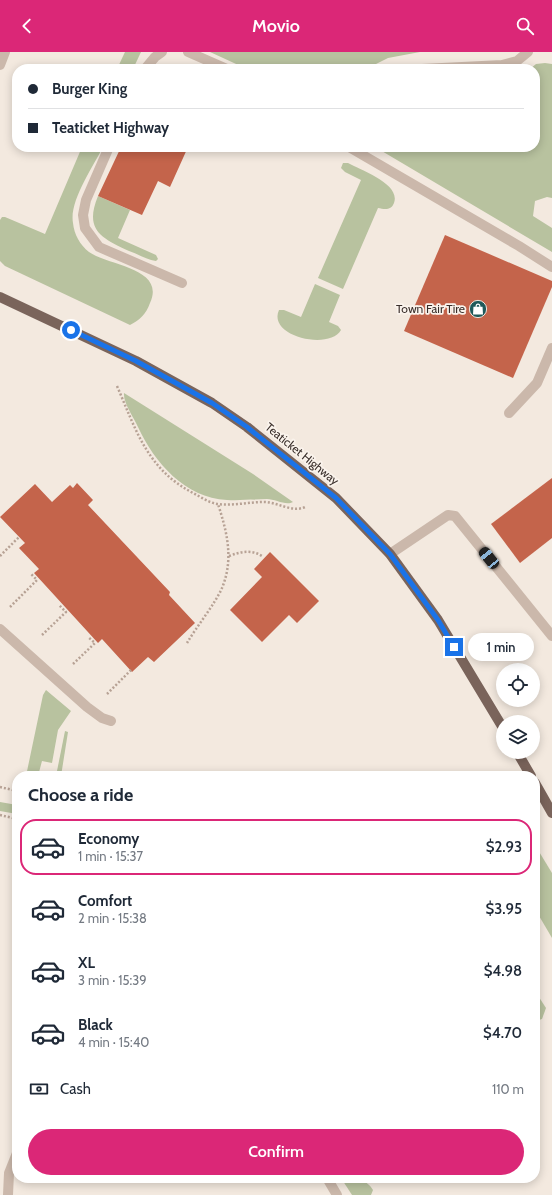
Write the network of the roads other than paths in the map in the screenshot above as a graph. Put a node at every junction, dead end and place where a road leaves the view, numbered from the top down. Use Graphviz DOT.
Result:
graph roads {
  1 [pos="5,52"];
  2 [pos="162,52"];
  3 [pos="188,52"];
  4 [pos="528,52"];
  5 [pos="149,64"];
  6 [pos="216,64"];
  7 [pos="506,64"];
  8 [pos="0,65"];
  9 [pos="107,152"];
  10 [pos="358,152"];
  11 [pos="552,267"];
  12 [pos="182,283"];
  13 [pos="0,298"];
  14 [pos="552,348"];
  15 [pos="509,413"];
  16 [pos="390,554"];
  17 [pos="0,629"];
  18 [pos="552,636"];
  19 [pos="496,716"];
  20 [pos="111,721"];
  21 [pos="521,759"];
  22 [pos="528,771"];
  23 [pos="540,792"];
  24 [pos="552,813"];
  25 [pos="12,1166"];
  26 [pos="330,1183"];
  27 [pos="8,1195"];
  28 [pos="337,1195"];
  1 -- 8 [label="lane"];
  2 -- 5 [label="lane"];
  3 -- 6 [label="lane"];
  4 -- 7 [label="lane"];
  9 -- 12 [label="lane"];
  10 -- 11 [label="lane"];
  13 -- 16 [label="main road, Teaticket Highway"];
  14 -- 15 [label="lane"];
  16 -- 18 [label="lane"];
  16 -- 19 [label="main road, Teaticket Highway"];
  17 -- 20 [label="lane"];
  21 -- 22 [label="main road"];
  23 -- 24 [label="main road"];
  25 -- 27 [label="lane"];
  26 -- 28 [label="lane"];
}
